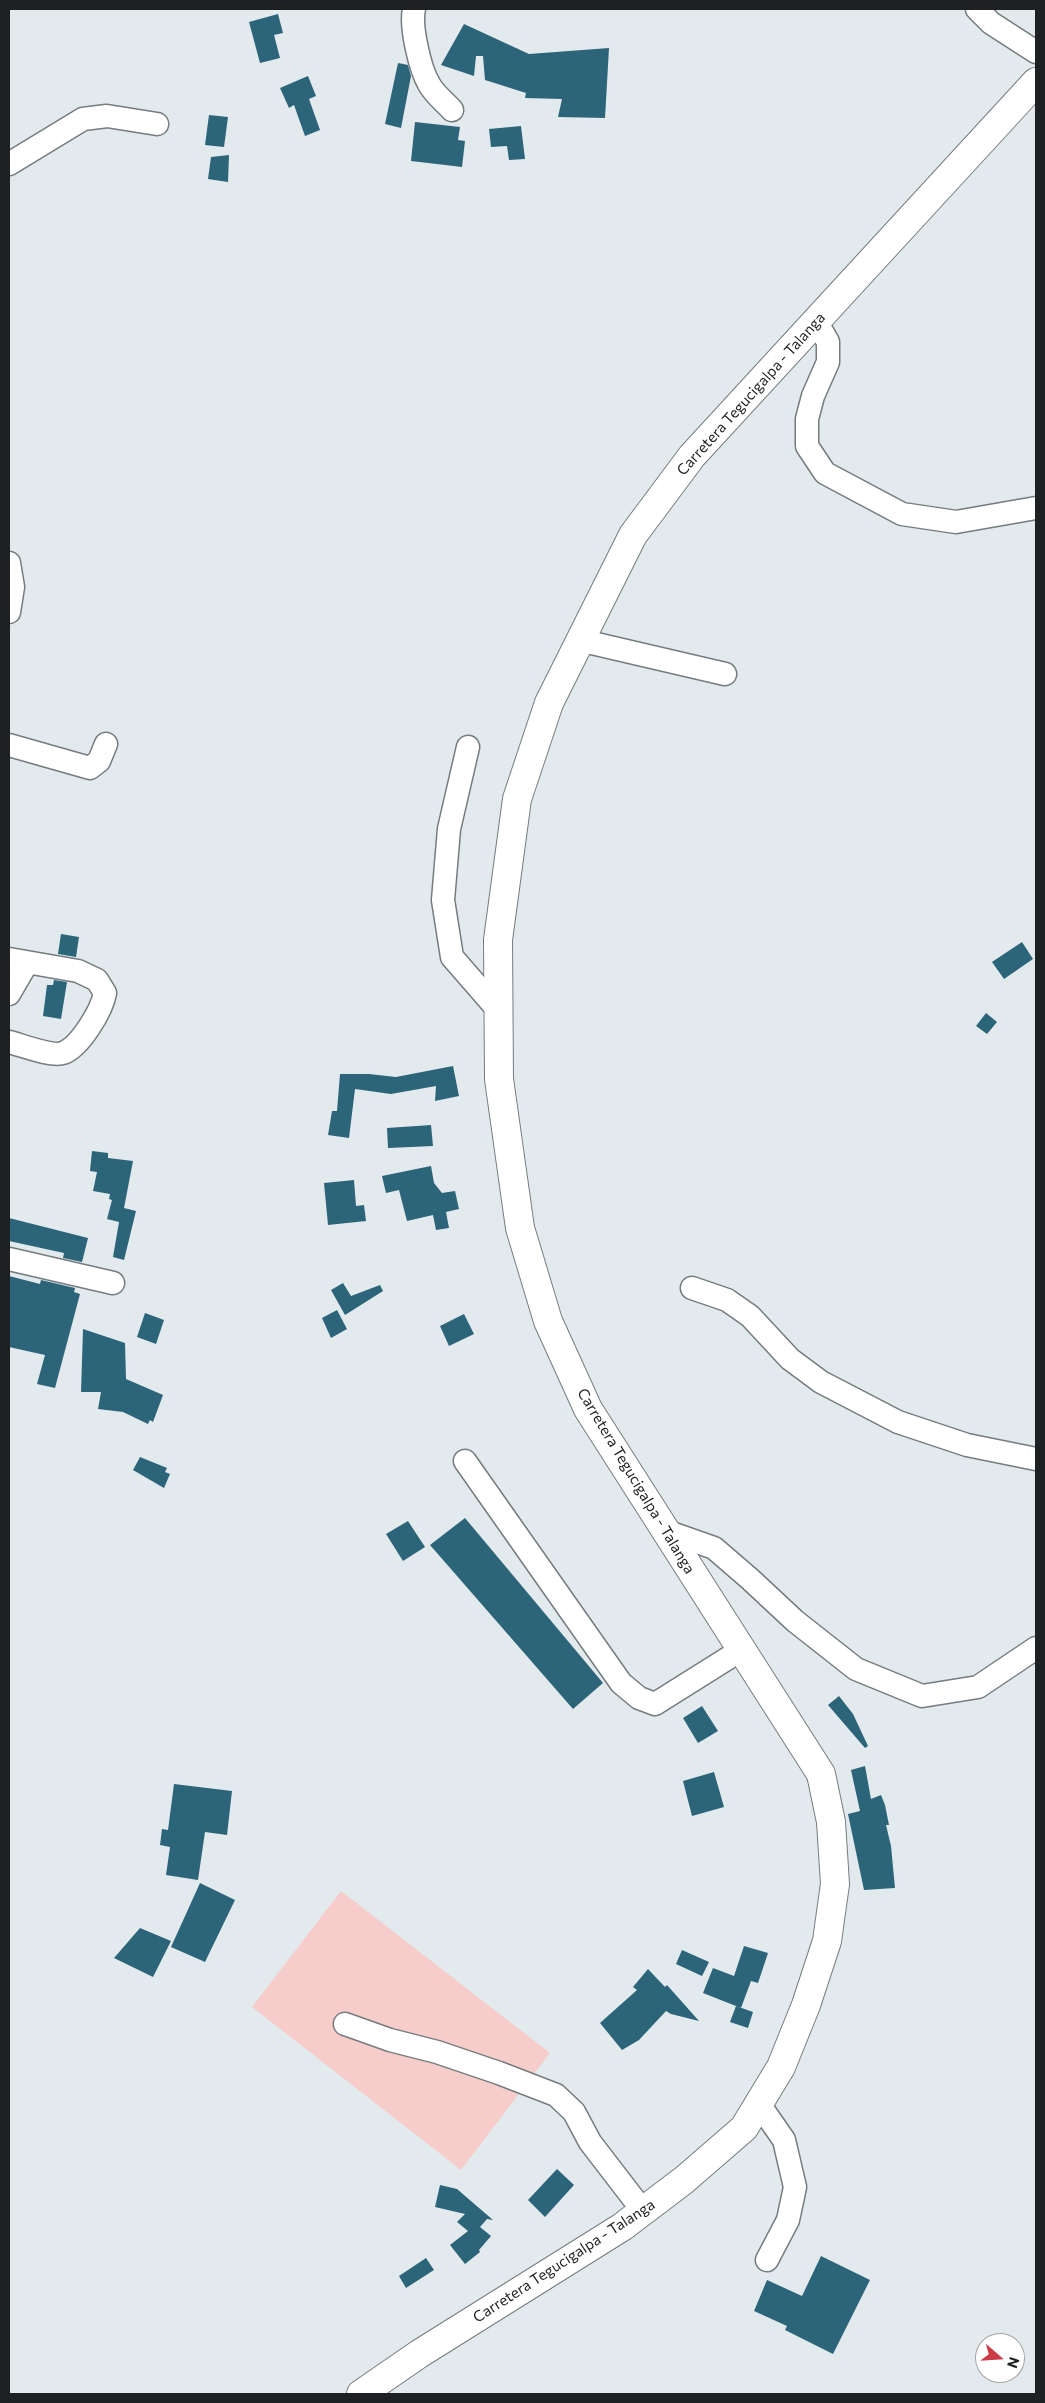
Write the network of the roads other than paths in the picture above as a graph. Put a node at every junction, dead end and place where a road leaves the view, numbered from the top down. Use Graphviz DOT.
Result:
graph roads {
  1 [pos="414,9"];
  2 [pos="977,9"];
  3 [pos="1036,52"];
  4 [pos="1036,82"];
  5 [pos="452,110"];
  6 [pos="157,124"];
  7 [pos="9,164"];
  8 [pos="816,321"];
  9 [pos="1036,508"];
  10 [pos="9,563"];
  11 [pos="9,612"];
  12 [pos="579,640"];
  13 [pos="725,674"];
  14 [pos="106,744"];
  15 [pos="9,745"];
  16 [pos="468,747"];
  17 [pos="18,961"];
  18 [pos="9,994"];
  19 [pos="499,1011"];
  20 [pos="9,1042"];
  21 [pos="9,1259"];
  22 [pos="113,1283"];
  23 [pos="692,1288"];
  24 [pos="1036,1459"];
  25 [pos="465,1461"];
  26 [pos="663,1530"];
  27 [pos="1036,1648"];
  28 [pos="741,1650"];
  29 [pos="345,2024"];
  30 [pos="759,2104"];
  31 [pos="643,2211"];
  32 [pos="767,2260"];
  33 [pos="361,2394"];
  1 -- 5 [label="street"];
  2 -- 3 [label="street"];
  4 -- 8 [label="main road, Carretera Tegucigalpa - Talanga"];
  6 -- 7 [label="street"];
  8 -- 9 [label="street"];
  8 -- 12 [label="main road, Carretera Tegucigalpa - Talanga"];
  10 -- 11 [label="street"];
  12 -- 13 [label="street"];
  12 -- 19 [label="main road, Carretera Tegucigalpa - Talanga"];
  14 -- 15 [label="street"];
  16 -- 19 [label="street"];
  17 -- 18 [label="street"];
  17 -- 20 [label="street"];
  19 -- 26 [label="main road, Carretera Tegucigalpa - Talanga"];
  21 -- 22 [label="street"];
  23 -- 24 [label="street"];
  25 -- 28 [label="street"];
  26 -- 27 [label="street"];
  26 -- 28 [label="main road, Carretera Tegucigalpa - Talanga"];
  28 -- 30 [label="main road, Carretera Tegucigalpa - Talanga"];
  29 -- 31 [label="street"];
  30 -- 31 [label="main road, Carretera Tegucigalpa - Talanga"];
  30 -- 32 [label="street"];
  31 -- 33 [label="main road, Carretera Tegucigalpa - Talanga"];
}
